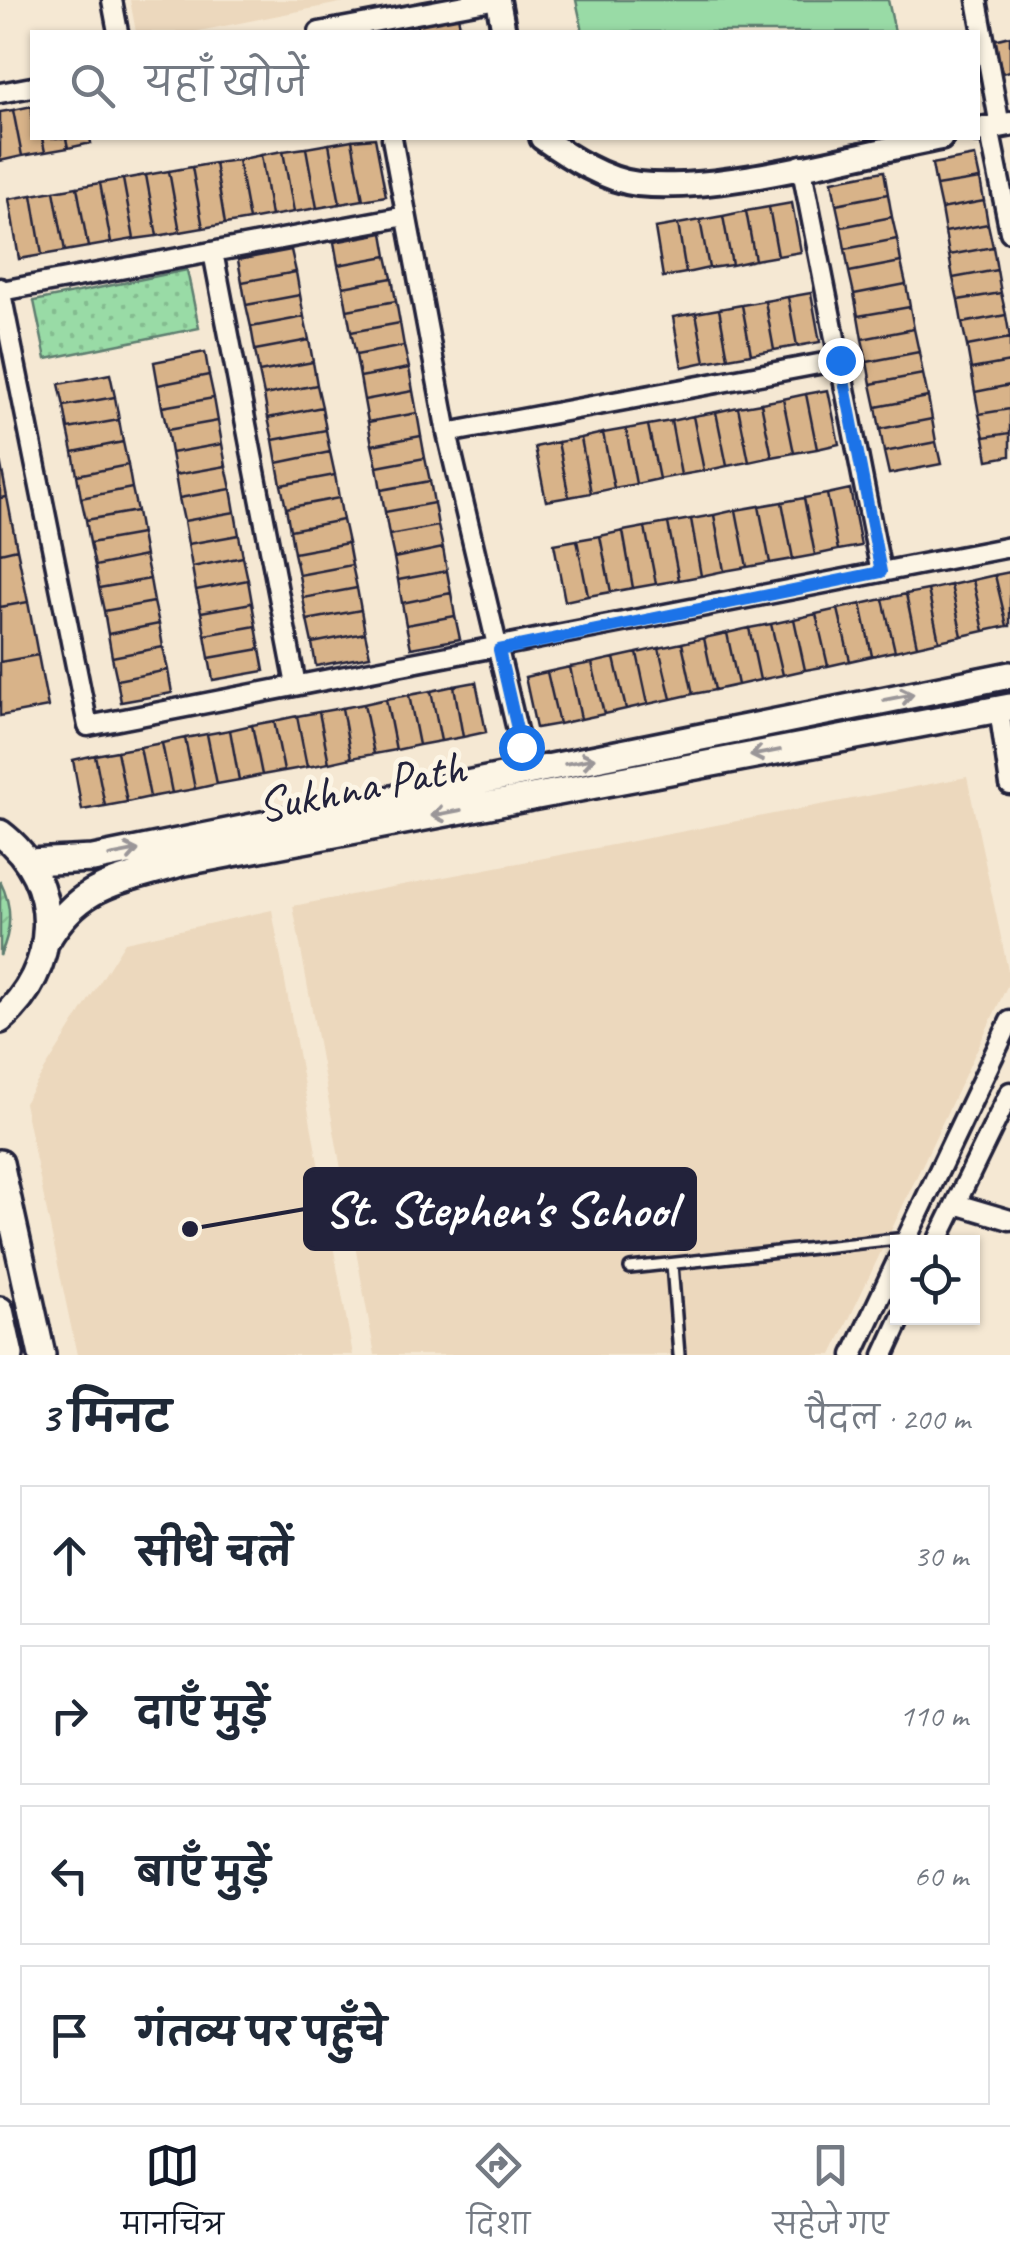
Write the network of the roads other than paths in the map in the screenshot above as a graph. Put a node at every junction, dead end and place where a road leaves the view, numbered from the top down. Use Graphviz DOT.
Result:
graph roads {
  1 [pos="112,0"];
  2 [pos="495,0"];
  3 [pos="977,0"];
  4 [pos="371,28"];
  5 [pos="118,30"];
  6 [pos="346,30"];
  7 [pos="503,30"];
  8 [pos="30,87"];
  9 [pos="0,93"];
  10 [pos="994,127"];
  11 [pos="392,140"];
  12 [pos="545,140"];
  13 [pos="931,140"];
  14 [pos="802,165"];
  15 [pos="406,216"];
  16 [pos="1010,232"];
  17 [pos="214,252"];
  18 [pos="0,289"];
  19 [pos="840,360"];
  20 [pos="447,433"];
  21 [pos="1010,546"];
  22 [pos="881,572"];
  23 [pos="499,650"];
  24 [pos="1010,675"];
  25 [pos="296,686"];
  26 [pos="1004,708"];
  27 [pos="521,747"];
  28 [pos="1010,785"];
  29 [pos="0,833"];
  30 [pos="28,862"];
  31 [pos="47,940"];
  32 [pos="0,1020"];
  33 [pos="1010,1021"];
  34 [pos="1010,1092"];
  35 [pos="0,1163"];
  36 [pos="956,1204"];
  37 [pos="1010,1220"];
  38 [pos="908,1235"];
  39 [pos="940,1235"];
  40 [pos="890,1242"];
  41 [pos="672,1264"];
  42 [pos="630,1268"];
  43 [pos="890,1275"];
  44 [pos="0,1310"];
  45 [pos="899,1325"];
  46 [pos="10,1355"];
  47 [pos="42,1355"];
  48 [pos="679,1355"];
  49 [pos="852,1355"];
  50 [pos="884,1355"];
  1 -- 5 [label="street"];
  2 -- 4 [label="street"];
  2 -- 7 [label="street"];
  3 -- 10 [label="street"];
  4 -- 6 [label="street"];
  8 -- 9 [label="street"];
  10 -- 16 [label="street"];
  11 -- 15 [label="street"];
  12 -- 14 [label="street"];
  13 -- 14 [label="street"];
  14 -- 19 [label="street"];
  15 -- 17 [label="street"];
  15 -- 20 [label="street"];
  17 -- 18 [label="street"];
  17 -- 25 [label="street"];
  18 -- 25 [label="street"];
  19 -- 20 [label="street"];
  19 -- 22 [label="street"];
  20 -- 23 [label="street"];
  21 -- 22 [label="street"];
  22 -- 23 [label="street"];
  23 -- 25 [label="street"];
  23 -- 27 [label="street"];
  30 -- 24 [label="main road, Sukhna Path, one-way"];
  26 -- 28 [label="street"];
  26 -- 31 [label="main road, Sukhna Path, one-way"];
  29 -- 30 [label="main road"];
  30 -- 31 [label="main road"];
  31 -- 32 [label="main road"];
  33 -- 38 [label="street"];
  34 -- 36 [label="street"];
  35 -- 47 [label="main road"];
  36 -- 37 [label="street"];
  36 -- 39 [label="street"];
  40 -- 41 [label="lane"];
  41 -- 42 [label="lane"];
  41 -- 48 [label="lane"];
  43 -- 49 [label="street"];
  44 -- 46 [label="main road"];
  45 -- 50 [label="street"];
}
